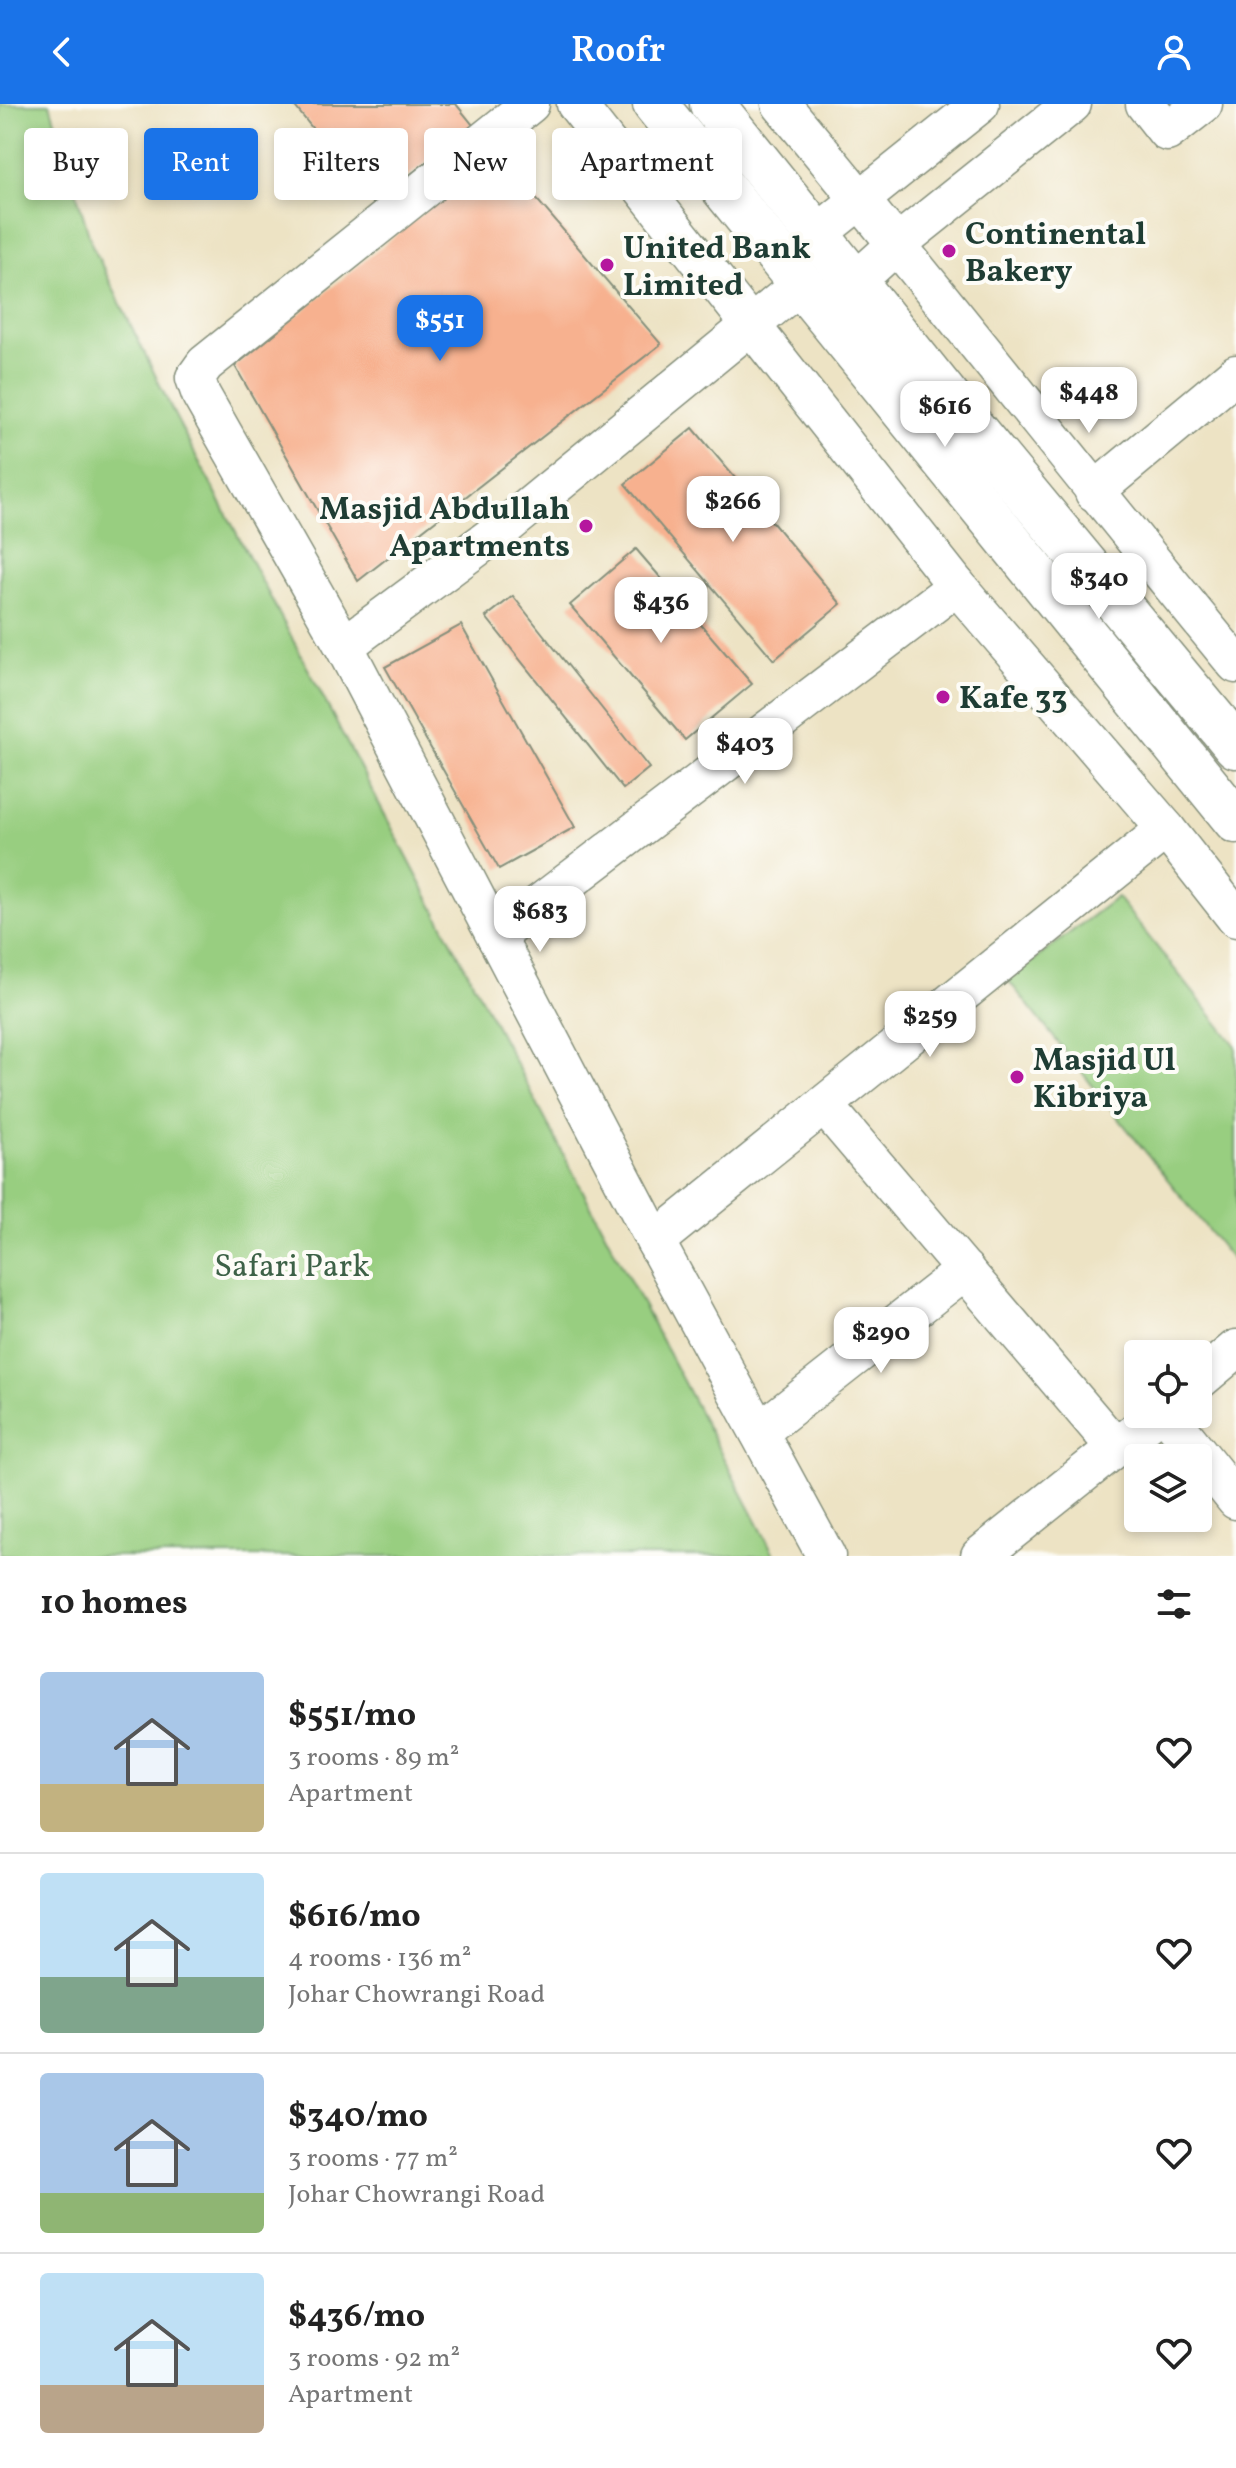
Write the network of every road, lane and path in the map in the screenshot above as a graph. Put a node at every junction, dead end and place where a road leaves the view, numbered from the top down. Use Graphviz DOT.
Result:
graph roads {
  1 [pos="530,104"];
  2 [pos="576,104"];
  3 [pos="655,104"];
  4 [pos="712,104"];
  5 [pos="781,104"];
  6 [pos="980,104"];
  7 [pos="1072,104"];
  8 [pos="1145,104"];
  9 [pos="1203,104"];
  10 [pos="861,199"];
  11 [pos="816,235"];
  12 [pos="897,244"];
  13 [pos="855,282"];
  14 [pos="801,284"];
  15 [pos="750,325"];
  16 [pos="1236,374"];
  17 [pos="1094,492"];
  18 [pos="1085,564"];
  19 [pos="957,586"];
  20 [pos="1050,595"];
  21 [pos="1139,629"];
  22 [pos="344,646"];
  23 [pos="1105,662"];
  24 [pos="1236,664"];
  25 [pos="1236,746"];
  26 [pos="1236,821"];
  27 [pos="1166,829"];
  28 [pos="1236,918"];
  29 [pos="496,937"];
  30 [pos="824,1105"];
  31 [pos="655,1241"];
  32 [pos="965,1270"];
  33 [pos="1236,1349"];
  34 [pos="1212,1369"];
  35 [pos="1141,1428"];
  36 [pos="1178,1428"];
  37 [pos="759,1432"];
  38 [pos="1116,1448"];
  39 [pos="1236,1500"];
  40 [pos="826,1556"];
  41 [pos="980,1556"];
  1 -- 22 [label="street"];
  2 -- 15 [label="street"];
  3 -- 14 [label="main road"];
  4 -- 11 [label="main road"];
  5 -- 10 [label="street"];
  6 -- 10 [label="street"];
  7 -- 12 [label="street"];
  8 -- 9 [label="street"];
  10 -- 11 [label="street"];
  10 -- 12 [label="street"];
  11 -- 13 [label="main road"];
  12 -- 13 [label="street"];
  12 -- 17 [label="street"];
  13 -- 18 [label="main road"];
  14 -- 15 [label="street"];
  14 -- 20 [label="main road"];
  15 -- 19 [label="street"];
  15 -- 22 [label="street"];
  16 -- 17 [label="street"];
  17 -- 24 [label="street"];
  18 -- 20 [label="main road"];
  18 -- 21 [label="main road"];
  19 -- 27 [label="street"];
  19 -- 29 [label="street"];
  20 -- 23 [label="main road"];
  21 -- 23 [label="main road"];
  21 -- 25 [label="main road"];
  22 -- 29 [label="street"];
  23 -- 26 [label="main road"];
  27 -- 28 [label="street"];
  27 -- 30 [label="street"];
  29 -- 31 [label="street"];
  30 -- 31 [label="street"];
  30 -- 32 [label="street"];
  31 -- 37 [label="street"];
  32 -- 37 [label="street"];
  32 -- 38 [label="street"];
  33 -- 34 [label="street"];
  35 -- 38 [label="street"];
  36 -- 39 [label="street"];
  37 -- 40 [label="street"];
  38 -- 41 [label="street"];
}
